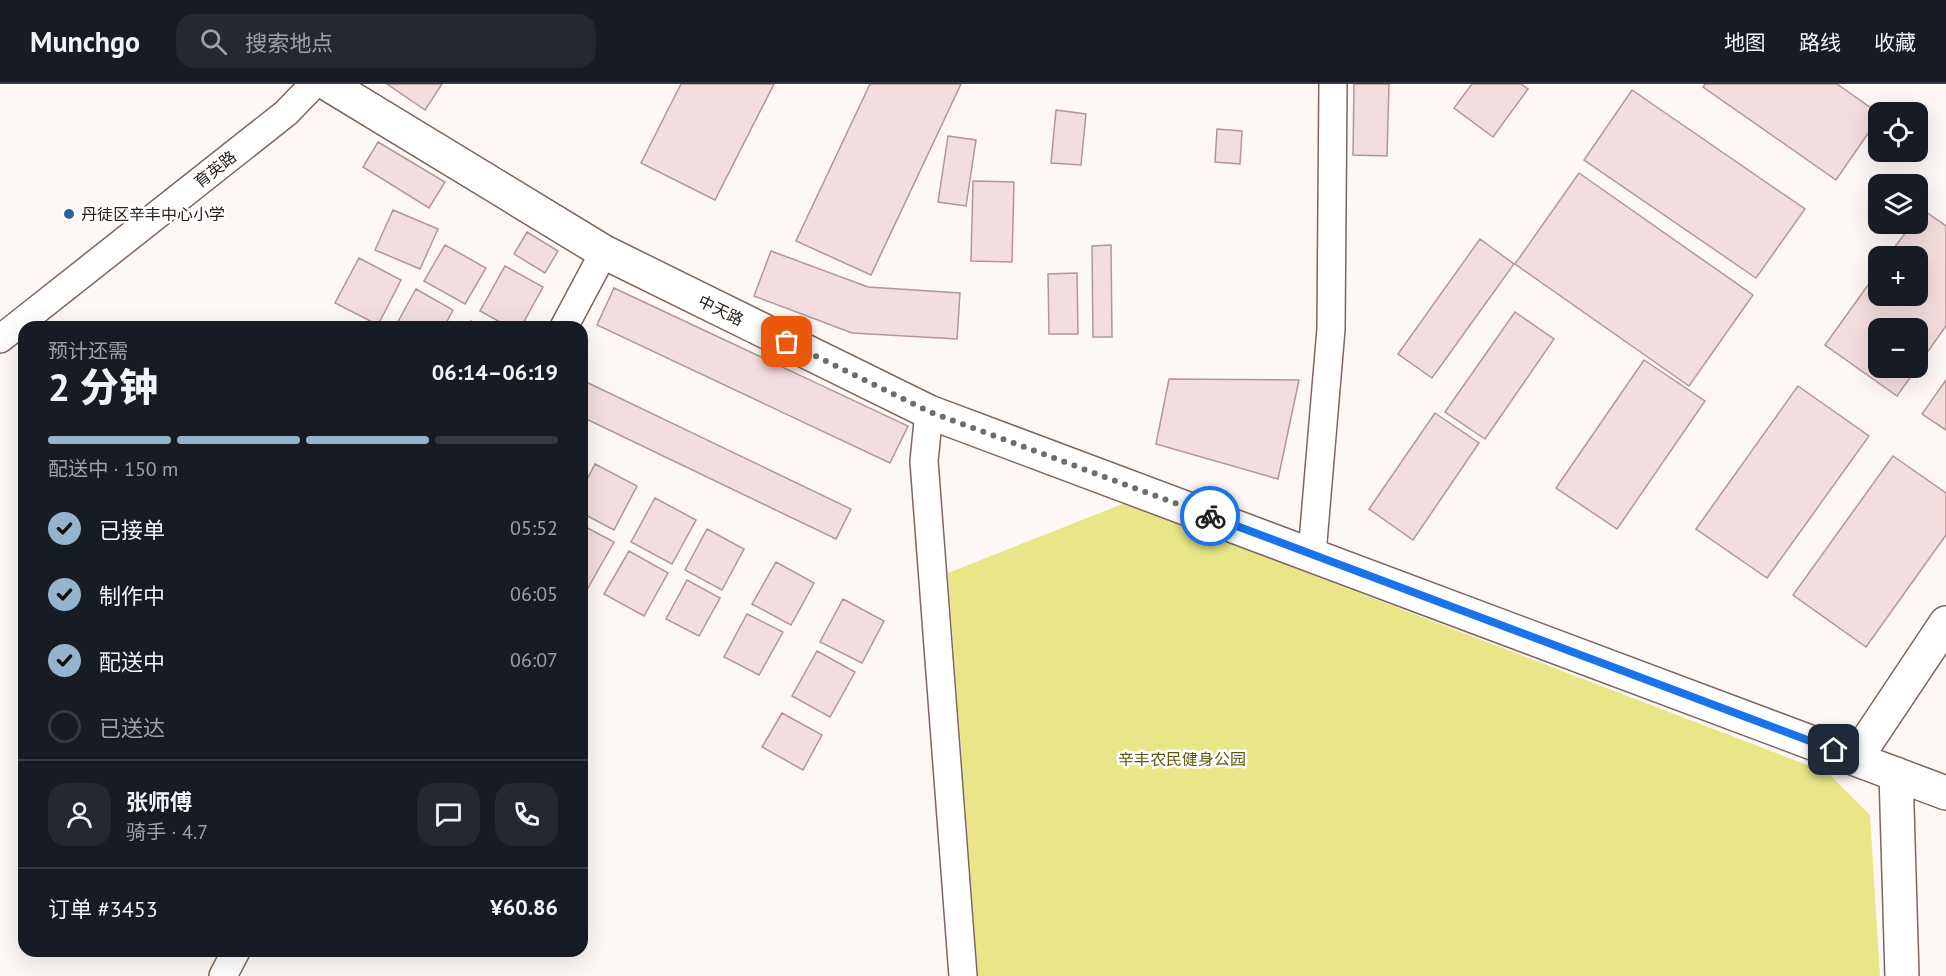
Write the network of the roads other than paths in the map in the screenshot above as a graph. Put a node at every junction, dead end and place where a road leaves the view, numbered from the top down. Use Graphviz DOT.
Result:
graph roads {
  1 [pos="314,84"];
  2 [pos="328,84"];
  3 [pos="1333,84"];
  4 [pos="604,252"];
  5 [pos="23,321"];
  6 [pos="567,321"];
  7 [pos="18,325"];
  8 [pos="0,339"];
  9 [pos="930,412"];
  10 [pos="1312,554"];
  11 [pos="1946,622"];
  12 [pos="1856,758"];
  13 [pos="1896,774"];
  14 [pos="1946,793"];
  15 [pos="233,957"];
  16 [pos="223,976"];
  17 [pos="963,976"];
  18 [pos="1902,976"];
  1 -- 5 [label="street, 育英路"];
  2 -- 4 [label="main road, 中天路"];
  3 -- 10 [label="street"];
  4 -- 6 [label="street"];
  4 -- 9 [label="main road, 中天路"];
  7 -- 8 [label="street, 育英路"];
  9 -- 10 [label="main road, 中天路"];
  9 -- 17 [label="street"];
  10 -- 12 [label="main road, 中天路"];
  11 -- 12 [label="main road"];
  12 -- 13 [label="main road, 中天路"];
  13 -- 14 [label="main road, 中天路"];
  13 -- 18 [label="main road"];
  15 -- 16 [label="street"];
}
